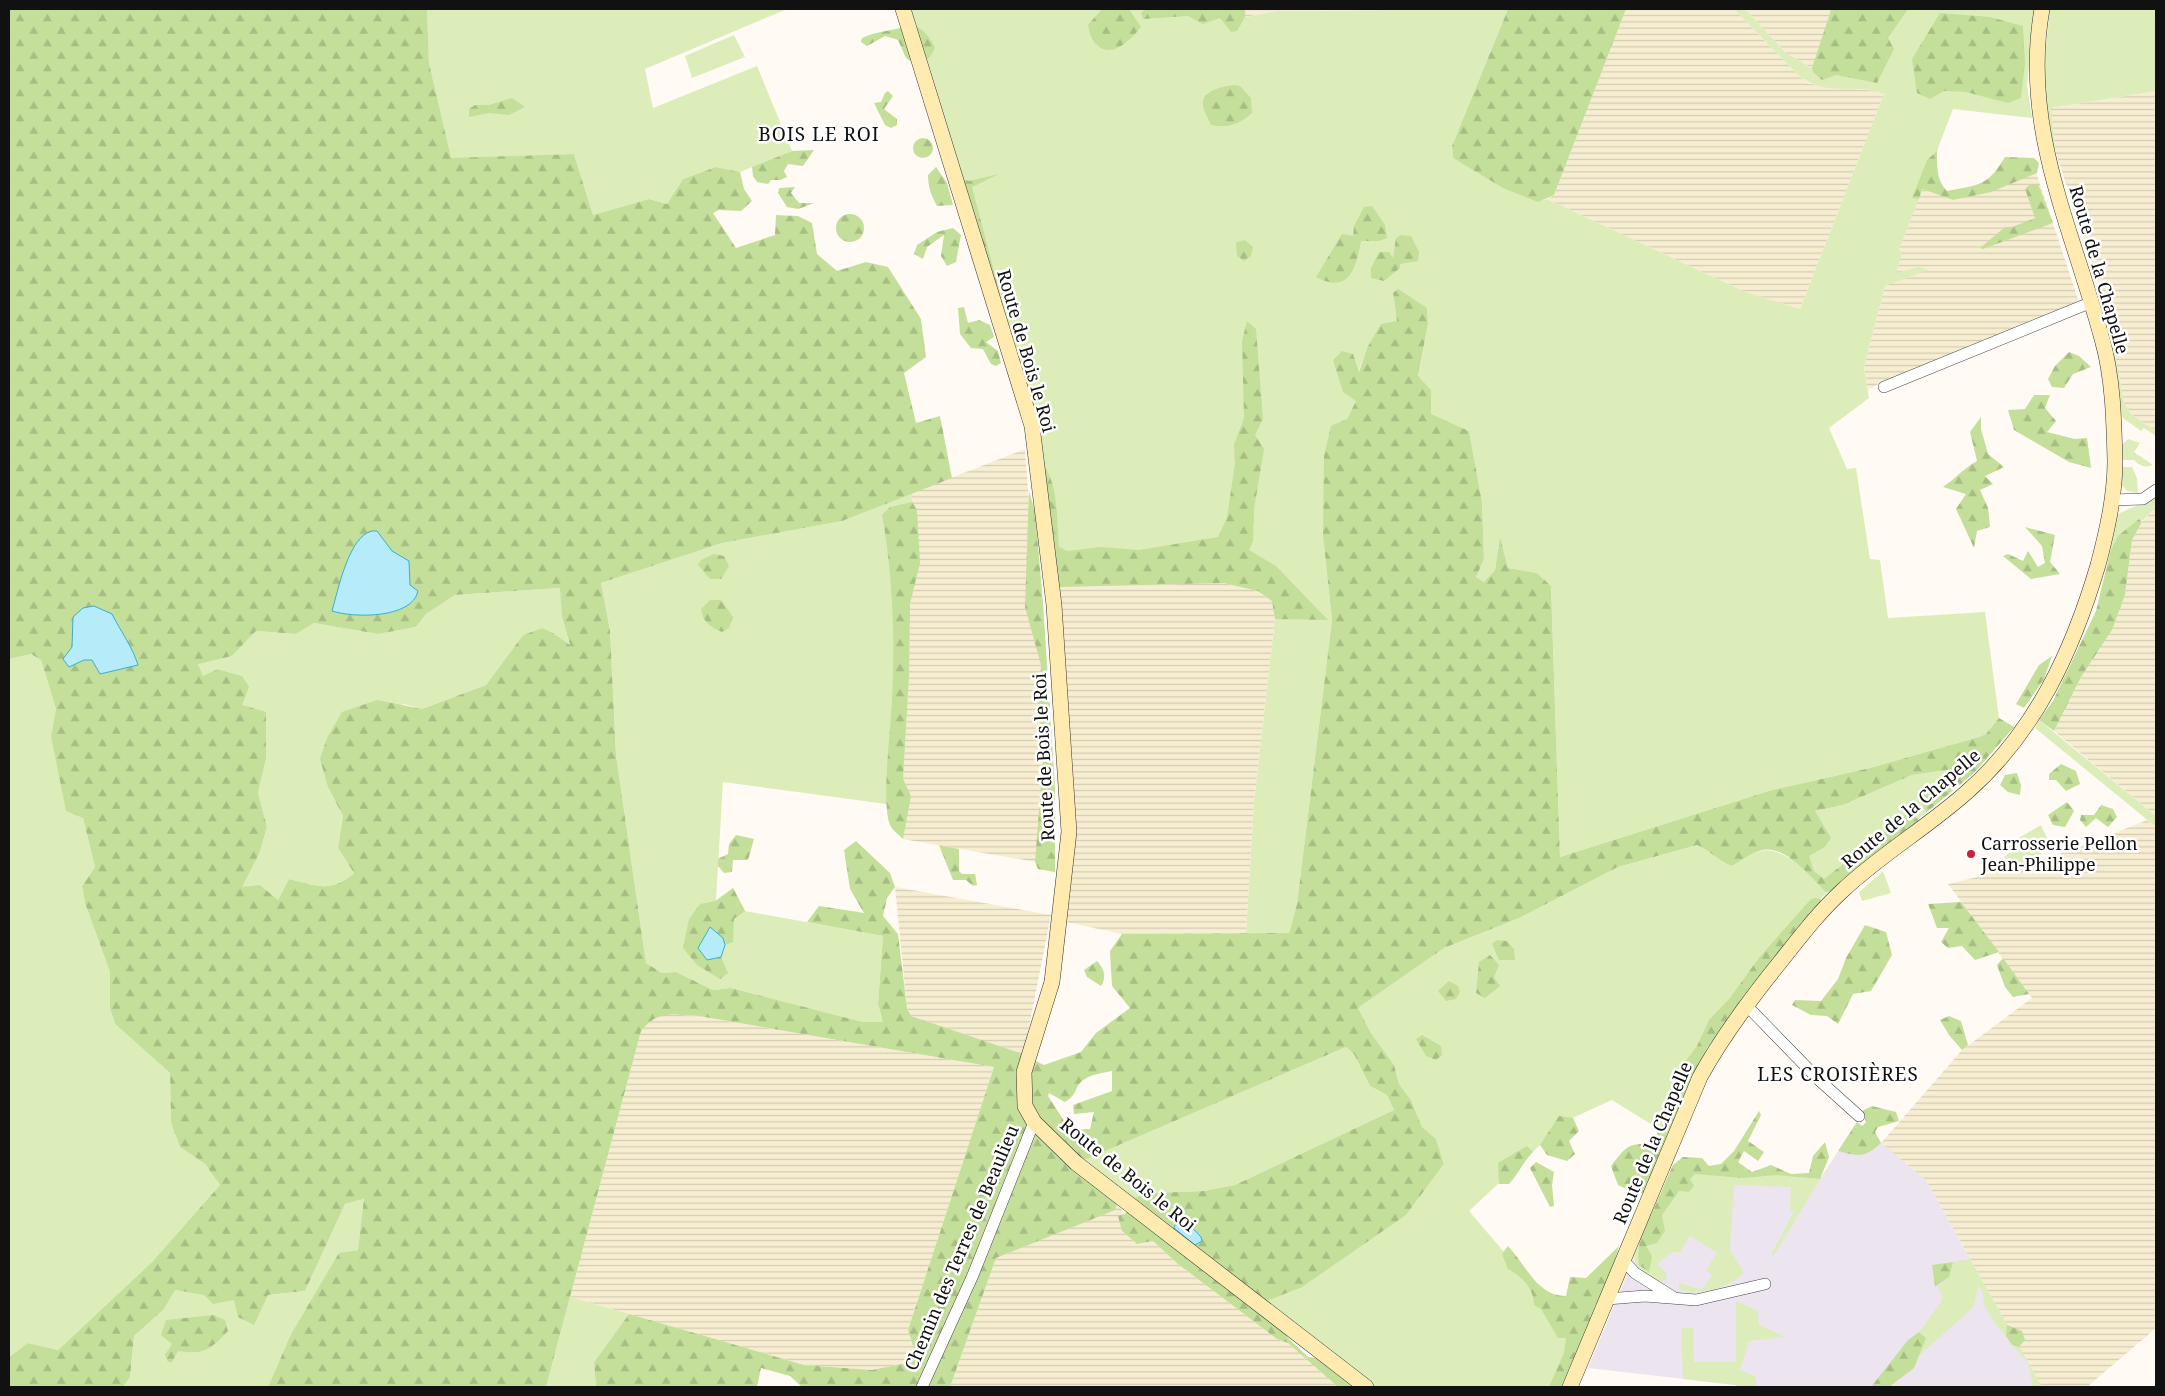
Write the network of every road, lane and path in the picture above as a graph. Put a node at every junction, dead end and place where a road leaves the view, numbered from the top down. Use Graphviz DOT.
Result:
graph roads {
  1 [pos="903,9"];
  2 [pos="2042,9"];
  3 [pos="2092,302"];
  4 [pos="1884,387"];
  5 [pos="2156,490"];
  6 [pos="2113,500"];
  7 [pos="1746,1004"];
  8 [pos="1859,1116"];
  9 [pos="1034,1122"];
  10 [pos="1623,1260"];
  11 [pos="1765,1284"];
  12 [pos="1674,1297"];
  13 [pos="1607,1299"];
  14 [pos="922,1387"];
  15 [pos="1366,1387"];
  16 [pos="1570,1387"];
  1 -- 9 [label="main road, Route de Bois le Roi"];
  2 -- 3 [label="main road, Route de la Chapelle"];
  3 -- 4 [label="street"];
  3 -- 6 [label="main road, Route de la Chapelle"];
  5 -- 6 [label="street"];
  6 -- 7 [label="main road, Route de la Chapelle"];
  7 -- 8 [label="street"];
  7 -- 10 [label="main road, Route de la Chapelle"];
  9 -- 14 [label="street, Chemin des Terres de Beaulieu"];
  9 -- 15 [label="main road, Route de Bois le Roi"];
  10 -- 12 [label="street"];
  10 -- 13 [label="main road, Route de la Chapelle"];
  11 -- 12 [label="street"];
  12 -- 13 [label="street"];
  13 -- 16 [label="main road, Route de la Chapelle"];
}
